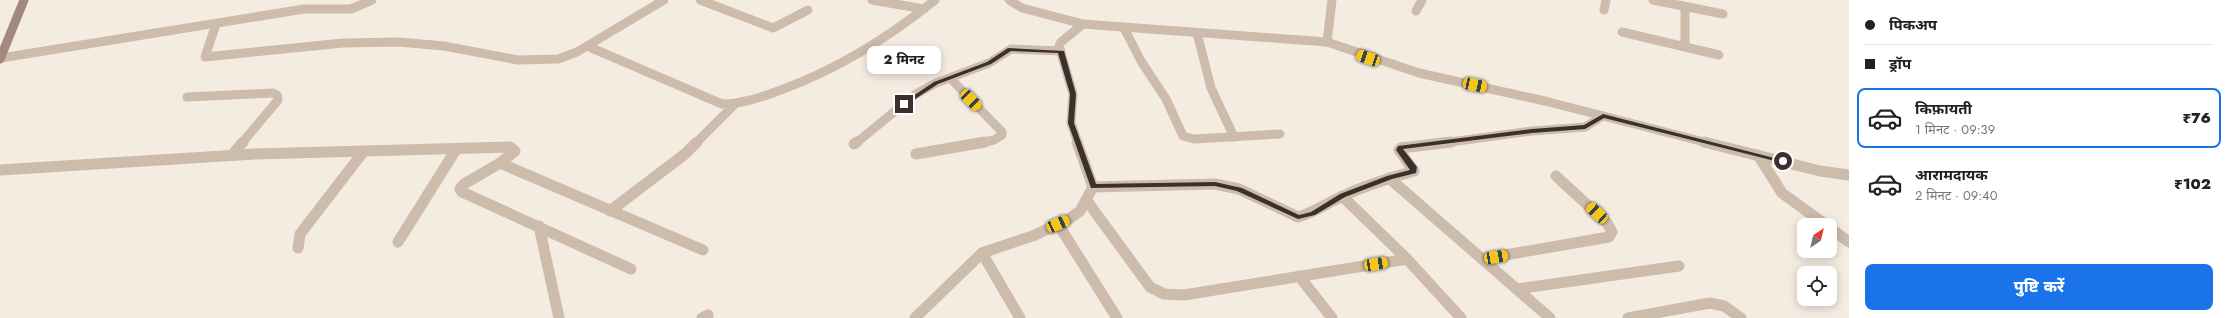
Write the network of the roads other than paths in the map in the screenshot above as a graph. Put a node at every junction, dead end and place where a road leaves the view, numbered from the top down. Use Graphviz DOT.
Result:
graph roads {
  1 [pos="24,0"];
  2 [pos="372,0"];
  3 [pos="664,0"];
  4 [pos="700,0"];
  5 [pos="872,0"];
  6 [pos="935,0"];
  7 [pos="1009,0"];
  8 [pos="1332,0"];
  9 [pos="1422,0"];
  10 [pos="1606,0"];
  11 [pos="1653,0"];
  12 [pos="1685,7"];
  13 [pos="924,9"];
  14 [pos="808,10"];
  15 [pos="1604,10"];
  16 [pos="1416,11"];
  17 [pos="1722,14"];
  18 [pos="216,24"];
  19 [pos="1083,24"];
  20 [pos="1124,28"];
  21 [pos="1622,32"];
  22 [pos="1197,33"];
  23 [pos="1327,42"];
  24 [pos="587,46"];
  25 [pos="1685,47"];
  26 [pos="1061,51"];
  27 [pos="1719,55"];
  28 [pos="0,58"];
  29 [pos="950,78"];
  30 [pos="187,96"];
  31 [pos="734,105"];
  32 [pos="1603,116"];
  33 [pos="1280,134"];
  34 [pos="1234,137"];
  35 [pos="854,144"];
  36 [pos="457,148"];
  37 [pos="364,151"];
  38 [pos="916,154"];
  39 [pos="232,155"];
  40 [pos="1758,155"];
  41 [pos="500,163"];
  42 [pos="0,170"];
  43 [pos="1849,175"];
  44 [pos="1556,176"];
  45 [pos="1389,178"];
  46 [pos="1093,187"];
  47 [pos="1342,196"];
  48 [pos="1087,201"];
  49 [pos="610,211"];
  50 [pos="1816,218"];
  51 [pos="1058,224"];
  52 [pos="539,226"];
  53 [pos="1837,233"];
  54 [pos="398,242"];
  55 [pos="1849,242"];
  56 [pos="298,248"];
  57 [pos="703,250"];
  58 [pos="982,253"];
  59 [pos="1407,259"];
  60 [pos="1482,259"];
  61 [pos="1679,266"];
  62 [pos="631,269"];
  63 [pos="1300,276"];
  64 [pos="1517,289"];
  65 [pos="559,318"];
  66 [pos="915,318"];
  67 [pos="1020,318"];
  68 [pos="1118,318"];
  69 [pos="1332,318"];
  70 [pos="1461,318"];
  71 [pos="1550,318"];
  72 [pos="1628,318"];
  73 [pos="1742,318"];
  1 -- 28 [label="street"];
  2 -- 18 [label="street"];
  3 -- 24 [label="street"];
  4 -- 14 [label="street"];
  5 -- 13 [label="street"];
  6 -- 13 [label="street"];
  7 -- 19 [label="street"];
  8 -- 23 [label="street"];
  9 -- 16 [label="street"];
  10 -- 15 [label="street"];
  11 -- 12 [label="street"];
  12 -- 17 [label="street"];
  12 -- 25 [label="street"];
  13 -- 31 [label="street"];
  18 -- 24 [label="street"];
  18 -- 28 [label="street"];
  19 -- 20 [label="street"];
  19 -- 26 [label="street"];
  20 -- 22 [label="street"];
  20 -- 34 [label="street"];
  21 -- 25 [label="street"];
  22 -- 23 [label="street"];
  22 -- 34 [label="street"];
  23 -- 32 [label="street"];
  24 -- 31 [label="street"];
  25 -- 27 [label="street"];
  26 -- 29 [label="street"];
  26 -- 46 [label="street"];
  29 -- 35 [label="street"];
  29 -- 38 [label="street"];
  30 -- 39 [label="street"];
  31 -- 49 [label="street"];
  32 -- 40 [label="street"];
  32 -- 45 [label="street"];
  33 -- 34 [label="street"];
  36 -- 37 [label="street"];
  36 -- 41 [label="street"];
  36 -- 54 [label="street"];
  37 -- 39 [label="street"];
  37 -- 56 [label="street"];
  39 -- 42 [label="street"];
  40 -- 43 [label="street"];
  40 -- 50 [label="street"];
  41 -- 49 [label="street"];
  41 -- 52 [label="street"];
  44 -- 60 [label="street"];
  45 -- 47 [label="street"];
  45 -- 60 [label="street"];
  46 -- 47 [label="street"];
  46 -- 48 [label="street"];
  47 -- 59 [label="street"];
  48 -- 51 [label="street"];
  48 -- 63 [label="street"];
  49 -- 57 [label="street"];
  51 -- 58 [label="street"];
  51 -- 68 [label="street"];
  52 -- 62 [label="street"];
  52 -- 65 [label="street"];
  53 -- 55 [label="street"];
  58 -- 66 [label="street"];
  58 -- 67 [label="street"];
  59 -- 63 [label="street"];
  59 -- 70 [label="street"];
  60 -- 64 [label="street"];
  61 -- 64 [label="street"];
  63 -- 69 [label="street"];
  64 -- 71 [label="street"];
  72 -- 73 [label="street"];
}
